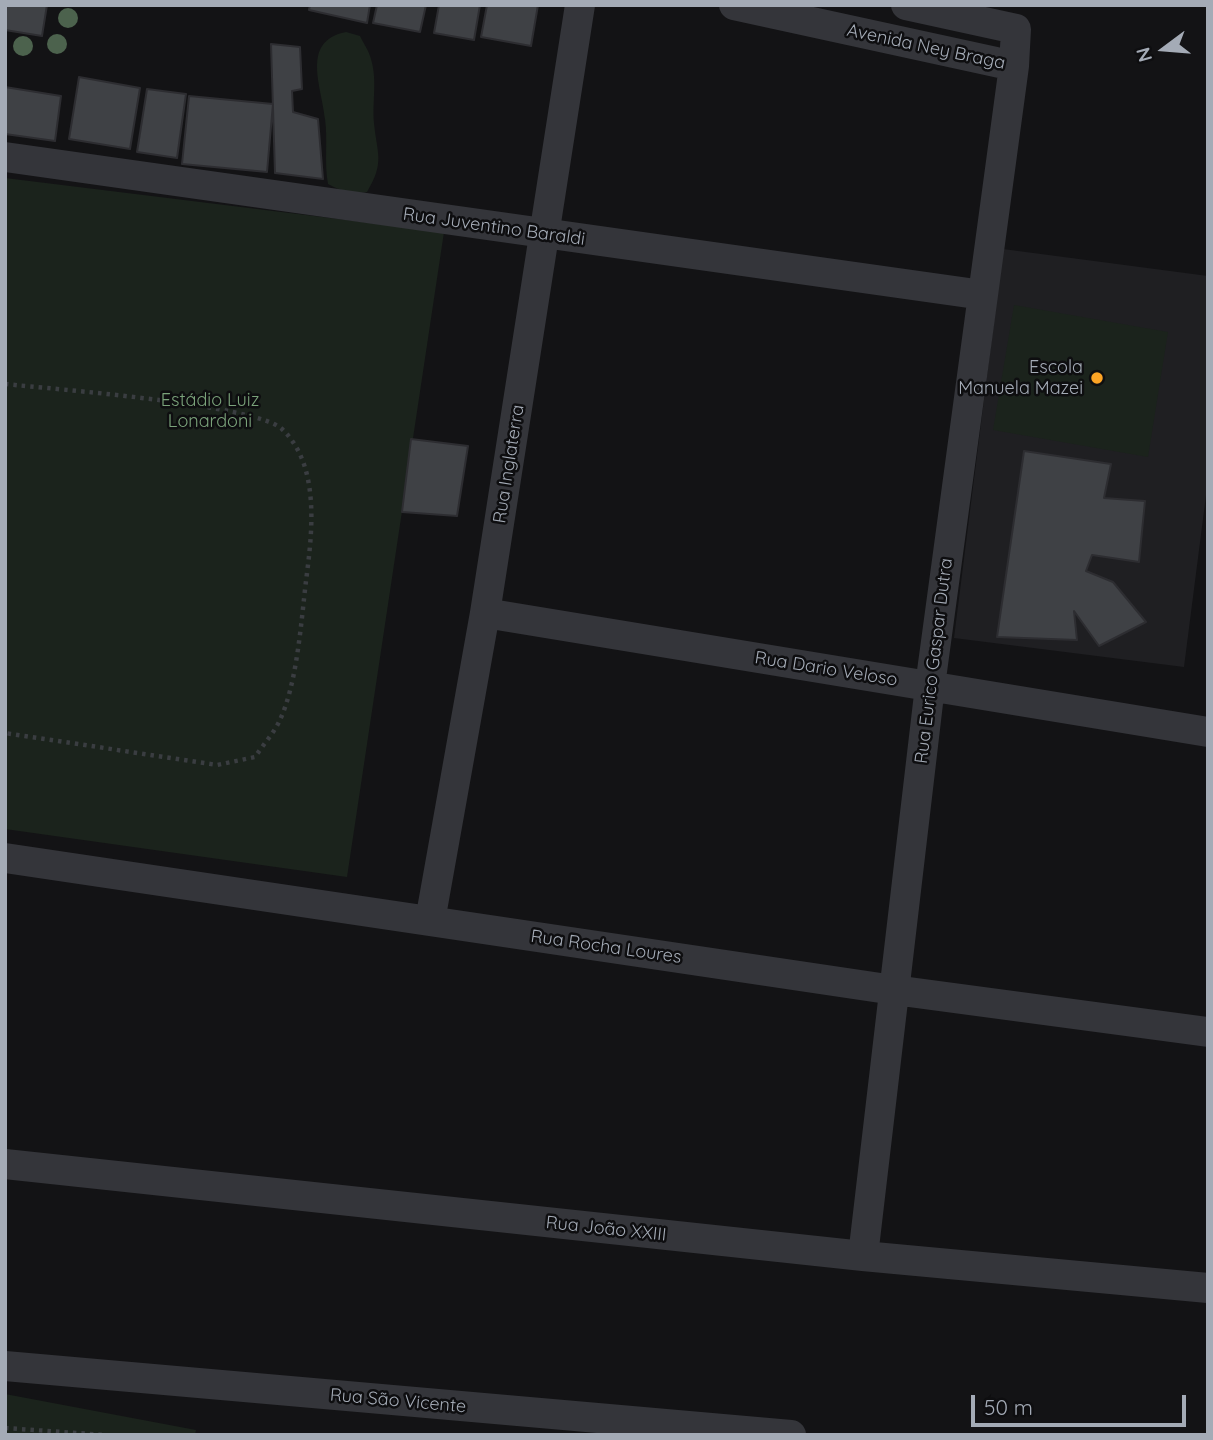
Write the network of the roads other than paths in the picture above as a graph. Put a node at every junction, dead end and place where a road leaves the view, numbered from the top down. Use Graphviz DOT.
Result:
graph roads {
  1 [pos="580,5"];
  2 [pos="734,5"];
  3 [pos="906,5"];
  4 [pos="1014,66"];
  5 [pos="5,158"];
  6 [pos="545,234"];
  7 [pos="983,295"];
  8 [pos="485,613"];
  9 [pos="930,686"];
  10 [pos="1208,732"];
  11 [pos="5,858"];
  12 [pos="430,921"];
  13 [pos="894,990"];
  14 [pos="1208,1032"];
  15 [pos="5,1164"];
  16 [pos="863,1256"];
  17 [pos="1208,1288"];
  18 [pos="5,1366"];
  19 [pos="587,1426"];
  20 [pos="791,1435"];
  1 -- 6 [label="street, Rua Inglaterra"];
  2 -- 4 [label="street, Avenida Ney Braga"];
  3 -- 4 [label="street, Avenida Ney Braga"];
  4 -- 7 [label="street, Rua Eurico Gaspar Dutra"];
  5 -- 6 [label="street, Rua Juventino Baraldi"];
  6 -- 7 [label="street, Rua Juventino Baraldi"];
  6 -- 8 [label="street, Rua Inglaterra"];
  7 -- 9 [label="street, Rua Eurico Gaspar Dutra"];
  8 -- 9 [label="street, Rua Dario Veloso"];
  8 -- 12 [label="street, Rua Inglaterra"];
  9 -- 10 [label="street, Rua Dario Veloso"];
  9 -- 13 [label="street, Rua Eurico Gaspar Dutra"];
  11 -- 12 [label="street, Rua Rocha Loures"];
  12 -- 13 [label="street, Rua Rocha Loures"];
  13 -- 14 [label="street, Rua Rocha Loures"];
  13 -- 16 [label="street, Rua Eurico Gaspar Dutra"];
  15 -- 16 [label="street, Rua João XXIII"];
  16 -- 17 [label="street, Rua João XXIII"];
  18 -- 19 [label="street, Rua São Vicente"];
  19 -- 20 [label="street, Rua São Vicente"];
}
